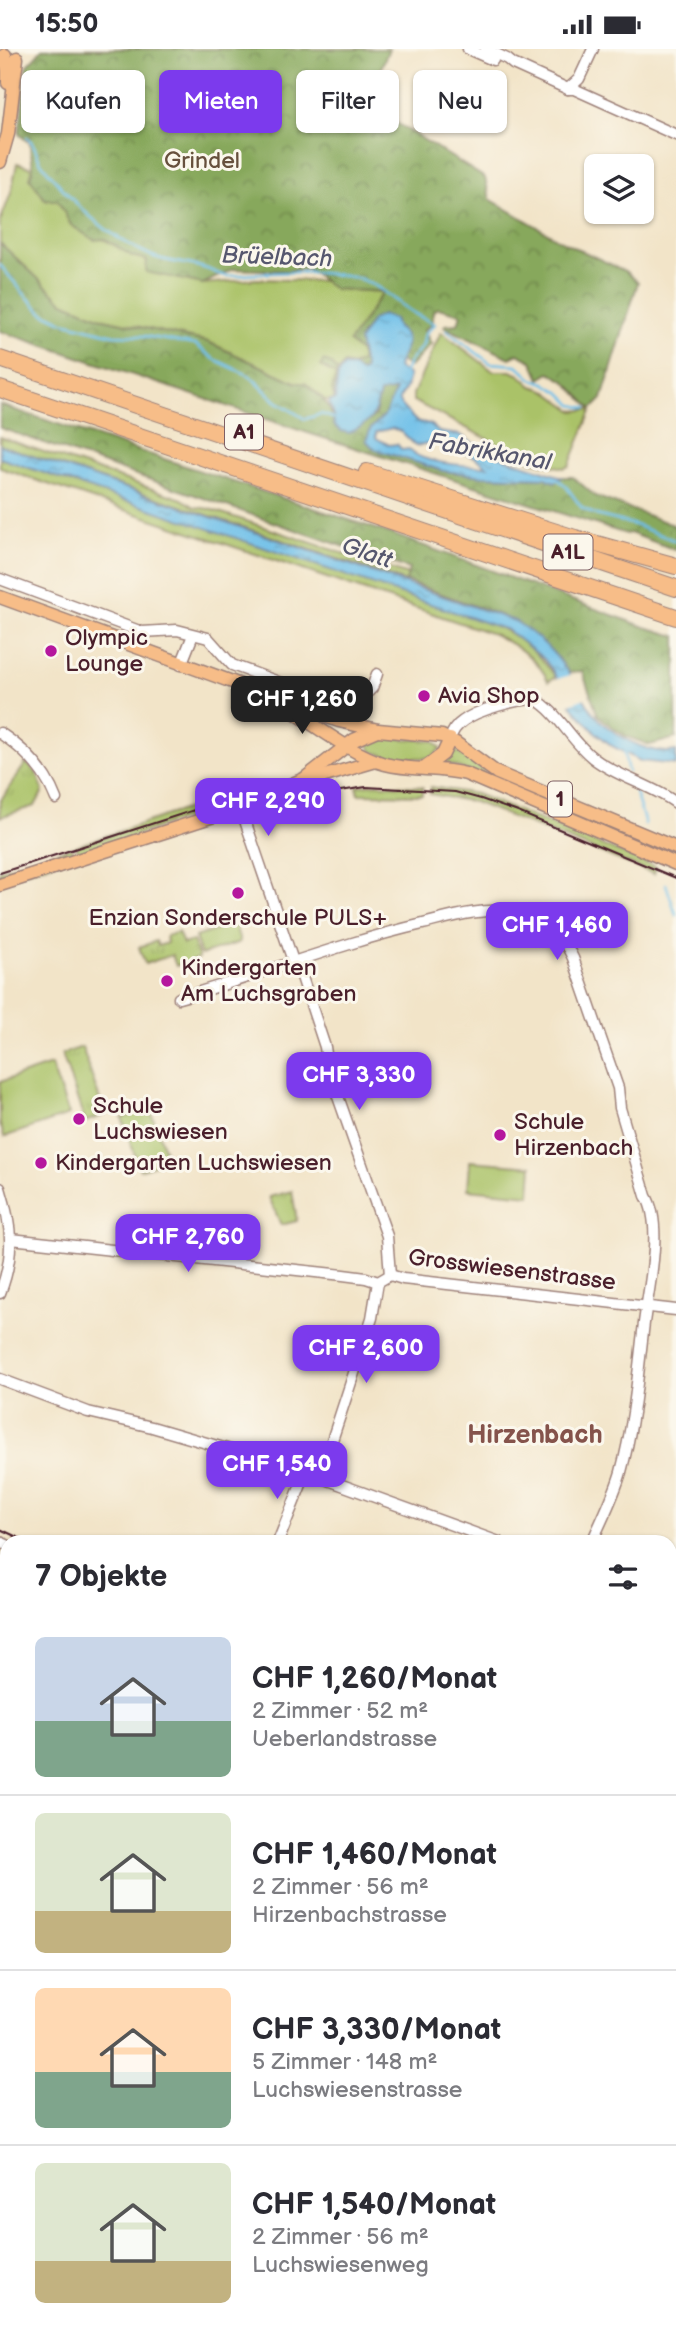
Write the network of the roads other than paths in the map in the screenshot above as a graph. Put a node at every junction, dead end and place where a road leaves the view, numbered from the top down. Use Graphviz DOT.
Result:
graph roads {
  1 [pos="468,49"];
  2 [pos="486,49"];
  3 [pos="593,49"];
  4 [pos="12,53"];
  5 [pos="513,65"];
  6 [pos="568,89"];
  7 [pos="0,134"];
  8 [pos="676,135"];
  9 [pos="676,143"];
  10 [pos="0,162"];
  11 [pos="0,349"];
  12 [pos="0,359"];
  13 [pos="0,389"];
  14 [pos="676,566"];
  15 [pos="0,579"];
  16 [pos="676,589"];
  17 [pos="0,597"];
  18 [pos="676,617"];
  19 [pos="193,635"];
  20 [pos="181,664"];
  21 [pos="377,674"];
  22 [pos="273,698"];
  23 [pos="373,731"];
  24 [pos="0,733"];
  25 [pos="450,739"];
  26 [pos="348,745"];
  27 [pos="376,761"];
  28 [pos="426,767"];
  29 [pos="304,779"];
  30 [pos="57,799"];
  31 [pos="676,803"];
  32 [pos="240,806"];
  33 [pos="676,848"];
  34 [pos="676,865"];
  35 [pos="0,884"];
  36 [pos="293,961"];
  37 [pos="179,998"];
  38 [pos="0,1188"];
  39 [pos="11,1239"];
  40 [pos="390,1275"];
  41 [pos="375,1281"];
  42 [pos="0,1293"];
  43 [pos="646,1307"];
  44 [pos="676,1310"];
  45 [pos="0,1380"];
  46 [pos="306,1472"];
  47 [pos="320,1477"];
  48 [pos="281,1535"];
  49 [pos="465,1535"];
  50 [pos="595,1535"];
  1 -- 5 [label="street"];
  2 -- 5 [label="street"];
  3 -- 6 [label="street"];
  4 -- 7 [label="main road"];
  4 -- 10 [label="main road"];
  5 -- 6 [label="street"];
  6 -- 8 [label="street"];
  6 -- 9 [label="street"];
  11 -- 14 [label="highway, A1"];
  12 -- 16 [label="highway, A1L"];
  13 -- 18 [label="highway, A1"];
  15 -- 19 [label="street"];
  17 -- 20 [label="main road"];
  19 -- 20 [label="street"];
  19 -- 21 [label="street"];
  20 -- 22 [label="main road"];
  22 -- 23 [label="main road"];
  22 -- 26 [label="main road"];
  23 -- 25 [label="main road, 1"];
  23 -- 26 [label="main road, 1"];
  23 -- 27 [label="main road"];
  24 -- 30 [label="street"];
  25 -- 28 [label="main road"];
  25 -- 31 [label="street"];
  25 -- 33 [label="main road, 1"];
  26 -- 27 [label="main road"];
  26 -- 29 [label="main road, 1"];
  27 -- 28 [label="main road, 1"];
  27 -- 29 [label="main road, 1"];
  28 -- 34 [label="main road, 1"];
  29 -- 32 [label="main road, 1"];
  32 -- 35 [label="main road, 1"];
  32 -- 36 [label="street"];
  36 -- 37 [label="street"];
  36 -- 40 [label="street"];
  36 -- 43 [label="street"];
  38 -- 39 [label="street"];
  39 -- 41 [label="street"];
  39 -- 42 [label="street"];
  40 -- 41 [label="street, Grosswiesenstrasse"];
  40 -- 43 [label="street, Grosswiesenstrasse"];
  41 -- 47 [label="street"];
  43 -- 44 [label="street, Grosswiesenstrasse"];
  43 -- 50 [label="street"];
  45 -- 46 [label="street"];
  46 -- 47 [label="street"];
  46 -- 48 [label="street"];
  47 -- 49 [label="street"];
}
